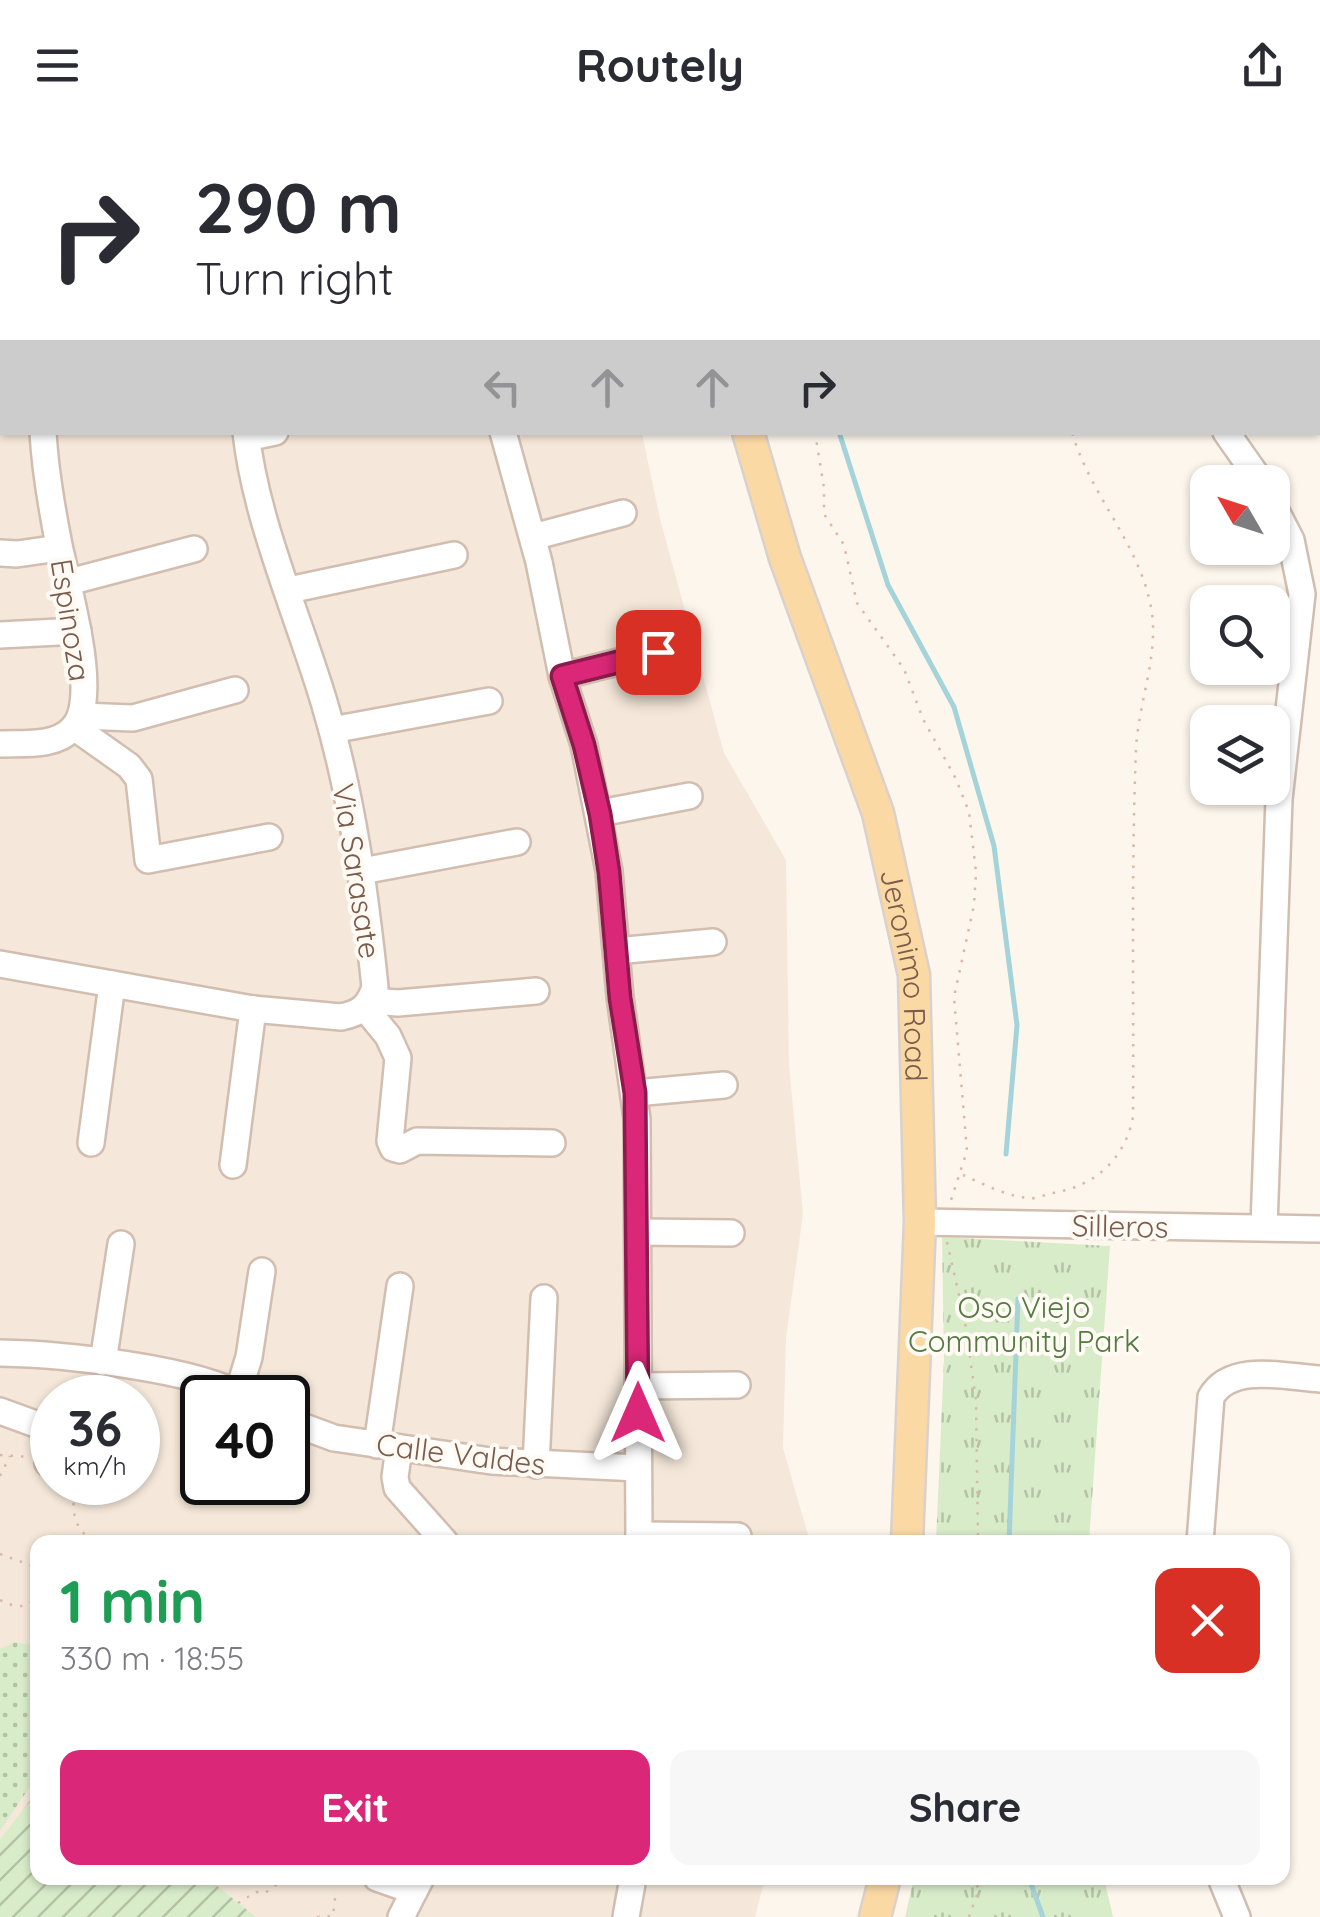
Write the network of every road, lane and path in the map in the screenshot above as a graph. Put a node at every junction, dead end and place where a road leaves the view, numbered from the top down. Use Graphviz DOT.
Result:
graph roads {
  1 [pos="43,435"];
  2 [pos="246,435"];
  3 [pos="504,435"];
  4 [pos="749,435"];
  5 [pos="815,435"];
  6 [pos="1073,435"];
  7 [pos="1228,435"];
  8 [pos="1249,465"];
  9 [pos="622,513"];
  10 [pos="533,537"];
  11 [pos="1290,538"];
  12 [pos="59,548"];
  13 [pos="194,549"];
  14 [pos="0,553"];
  15 [pos="454,555"];
  16 [pos="69,582"];
  17 [pos="289,590"];
  18 [pos="78,631"];
  19 [pos="0,635"];
  20 [pos="658,652"];
  21 [pos="562,676"];
  22 [pos="235,690"];
  23 [pos="489,701"];
  24 [pos="78,722"];
  25 [pos="332,730"];
  26 [pos="0,744"];
  27 [pos="689,796"];
  28 [pos="600,814"];
  29 [pos="269,837"];
  30 [pos="516,842"];
  31 [pos="362,871"];
  32 [pos="712,942"];
  33 [pos="616,951"];
  34 [pos="0,964"];
  35 [pos="112,984"];
  36 [pos="536,991"];
  37 [pos="368,1005"];
  38 [pos="253,1009"];
  39 [pos="724,1085"];
  40 [pos="635,1093"];
  41 [pos="552,1142"];
  42 [pos="91,1143"];
  43 [pos="233,1166"];
  44 [pos="961,1175"];
  45 [pos="933,1222"];
  46 [pos="1264,1227"];
  47 [pos="1320,1229"];
  48 [pos="638,1232"];
  49 [pos="731,1233"];
  50 [pos="121,1244"];
  51 [pos="262,1271"];
  52 [pos="400,1286"];
  53 [pos="544,1298"];
  54 [pos="0,1353"];
  55 [pos="103,1362"];
  56 [pos="246,1375"];
  57 [pos="180,1376"];
  58 [pos="1320,1379"];
  59 [pos="737,1385"];
  60 [pos="638,1386"];
  61 [pos="0,1412"];
  62 [pos="30,1422"];
  63 [pos="310,1429"];
  64 [pos="388,1446"];
  65 [pos="0,1455"];
  66 [pos="10,1456"];
  67 [pos="30,1457"];
  68 [pos="536,1464"];
  69 [pos="638,1468"];
  70 [pos="0,1476"];
  71 [pos="75,1505"];
  72 [pos="85,1535"];
  73 [pos="439,1535"];
  74 [pos="639,1535"];
  75 [pos="908,1535"];
  76 [pos="978,1535"];
  77 [pos="1201,1535"];
  78 [pos="0,1554"];
  79 [pos="30,1565"];
  80 [pos="0,1600"];
  81 [pos="30,1604"];
  82 [pos="276,1885"];
  83 [pos="417,1885"];
  84 [pos="632,1885"];
  85 [pos="883,1885"];
  86 [pos="976,1885"];
  87 [pos="1224,1885"];
  88 [pos="336,1890"];
  89 [pos="238,1903"];
  90 [pos="317,1917"];
  91 [pos="401,1917"];
  92 [pos="626,1917"];
  93 [pos="875,1917"];
  94 [pos="969,1917"];
  95 [pos="1237,1917"];
  1 -- 12 [label="street, Espinoza"];
  2 -- 17 [label="street, Via Sarasate"];
  3 -- 10 [label="street"];
  4 -- 45 [label="main road, Jeronimo Road"];
  5 -- 44 [label="path"];
  6 -- 44 [label="path"];
  7 -- 8 [label="street"];
  9 -- 10 [label="street"];
  10 -- 21 [label="street"];
  11 -- 46 [label="street"];
  12 -- 14 [label="street"];
  12 -- 16 [label="street, Espinoza"];
  13 -- 16 [label="street"];
  15 -- 17 [label="street"];
  16 -- 18 [label="street, Espinoza"];
  17 -- 25 [label="street, Via Sarasate"];
  18 -- 19 [label="street"];
  18 -- 24 [label="street, Espinoza"];
  20 -- 21 [label="street"];
  21 -- 28 [label="street"];
  22 -- 24 [label="street"];
  23 -- 25 [label="street"];
  24 -- 26 [label="street, Espinoza"];
  24 -- 29 [label="street"];
  25 -- 31 [label="street, Via Sarasate"];
  27 -- 28 [label="street"];
  28 -- 33 [label="street"];
  30 -- 31 [label="street"];
  31 -- 37 [label="street, Via Sarasate"];
  32 -- 33 [label="street"];
  33 -- 40 [label="street"];
  34 -- 35 [label="street"];
  35 -- 38 [label="street"];
  35 -- 42 [label="street"];
  36 -- 37 [label="street"];
  37 -- 38 [label="street"];
  37 -- 41 [label="street"];
  38 -- 43 [label="street"];
  39 -- 40 [label="street"];
  40 -- 48 [label="street"];
  44 -- 45 [label="path"];
  45 -- 46 [label="street, Silleros"];
  45 -- 75 [label="main road, Jeronimo Road"];
  45 -- 76 [label="path"];
  46 -- 47 [label="street, Silleros"];
  48 -- 49 [label="street"];
  48 -- 60 [label="street"];
  50 -- 55 [label="street"];
  51 -- 56 [label="street"];
  52 -- 64 [label="street"];
  53 -- 68 [label="street"];
  54 -- 55 [label="street"];
  55 -- 57 [label="street"];
  58 -- 77 [label="street"];
  59 -- 60 [label="street"];
  60 -- 69 [label="street"];
  61 -- 62 [label="street"];
  63 -- 64 [label="street, Calle Valdes"];
  64 -- 68 [label="street, Calle Valdes"];
  64 -- 73 [label="street"];
  65 -- 66 [label="path"];
  66 -- 67 [label="path"];
  66 -- 70 [label="path"];
  68 -- 69 [label="street, Calle Valdes"];
  69 -- 74 [label="street"];
  71 -- 72 [label="path"];
  78 -- 79 [label="path"];
  80 -- 81 [label="path"];
  82 -- 89 [label="path"];
  83 -- 91 [label="street"];
  84 -- 92 [label="street"];
  85 -- 93 [label="main road"];
  86 -- 94 [label="path"];
  87 -- 95 [label="street"];
  88 -- 90 [label="path"];
}
